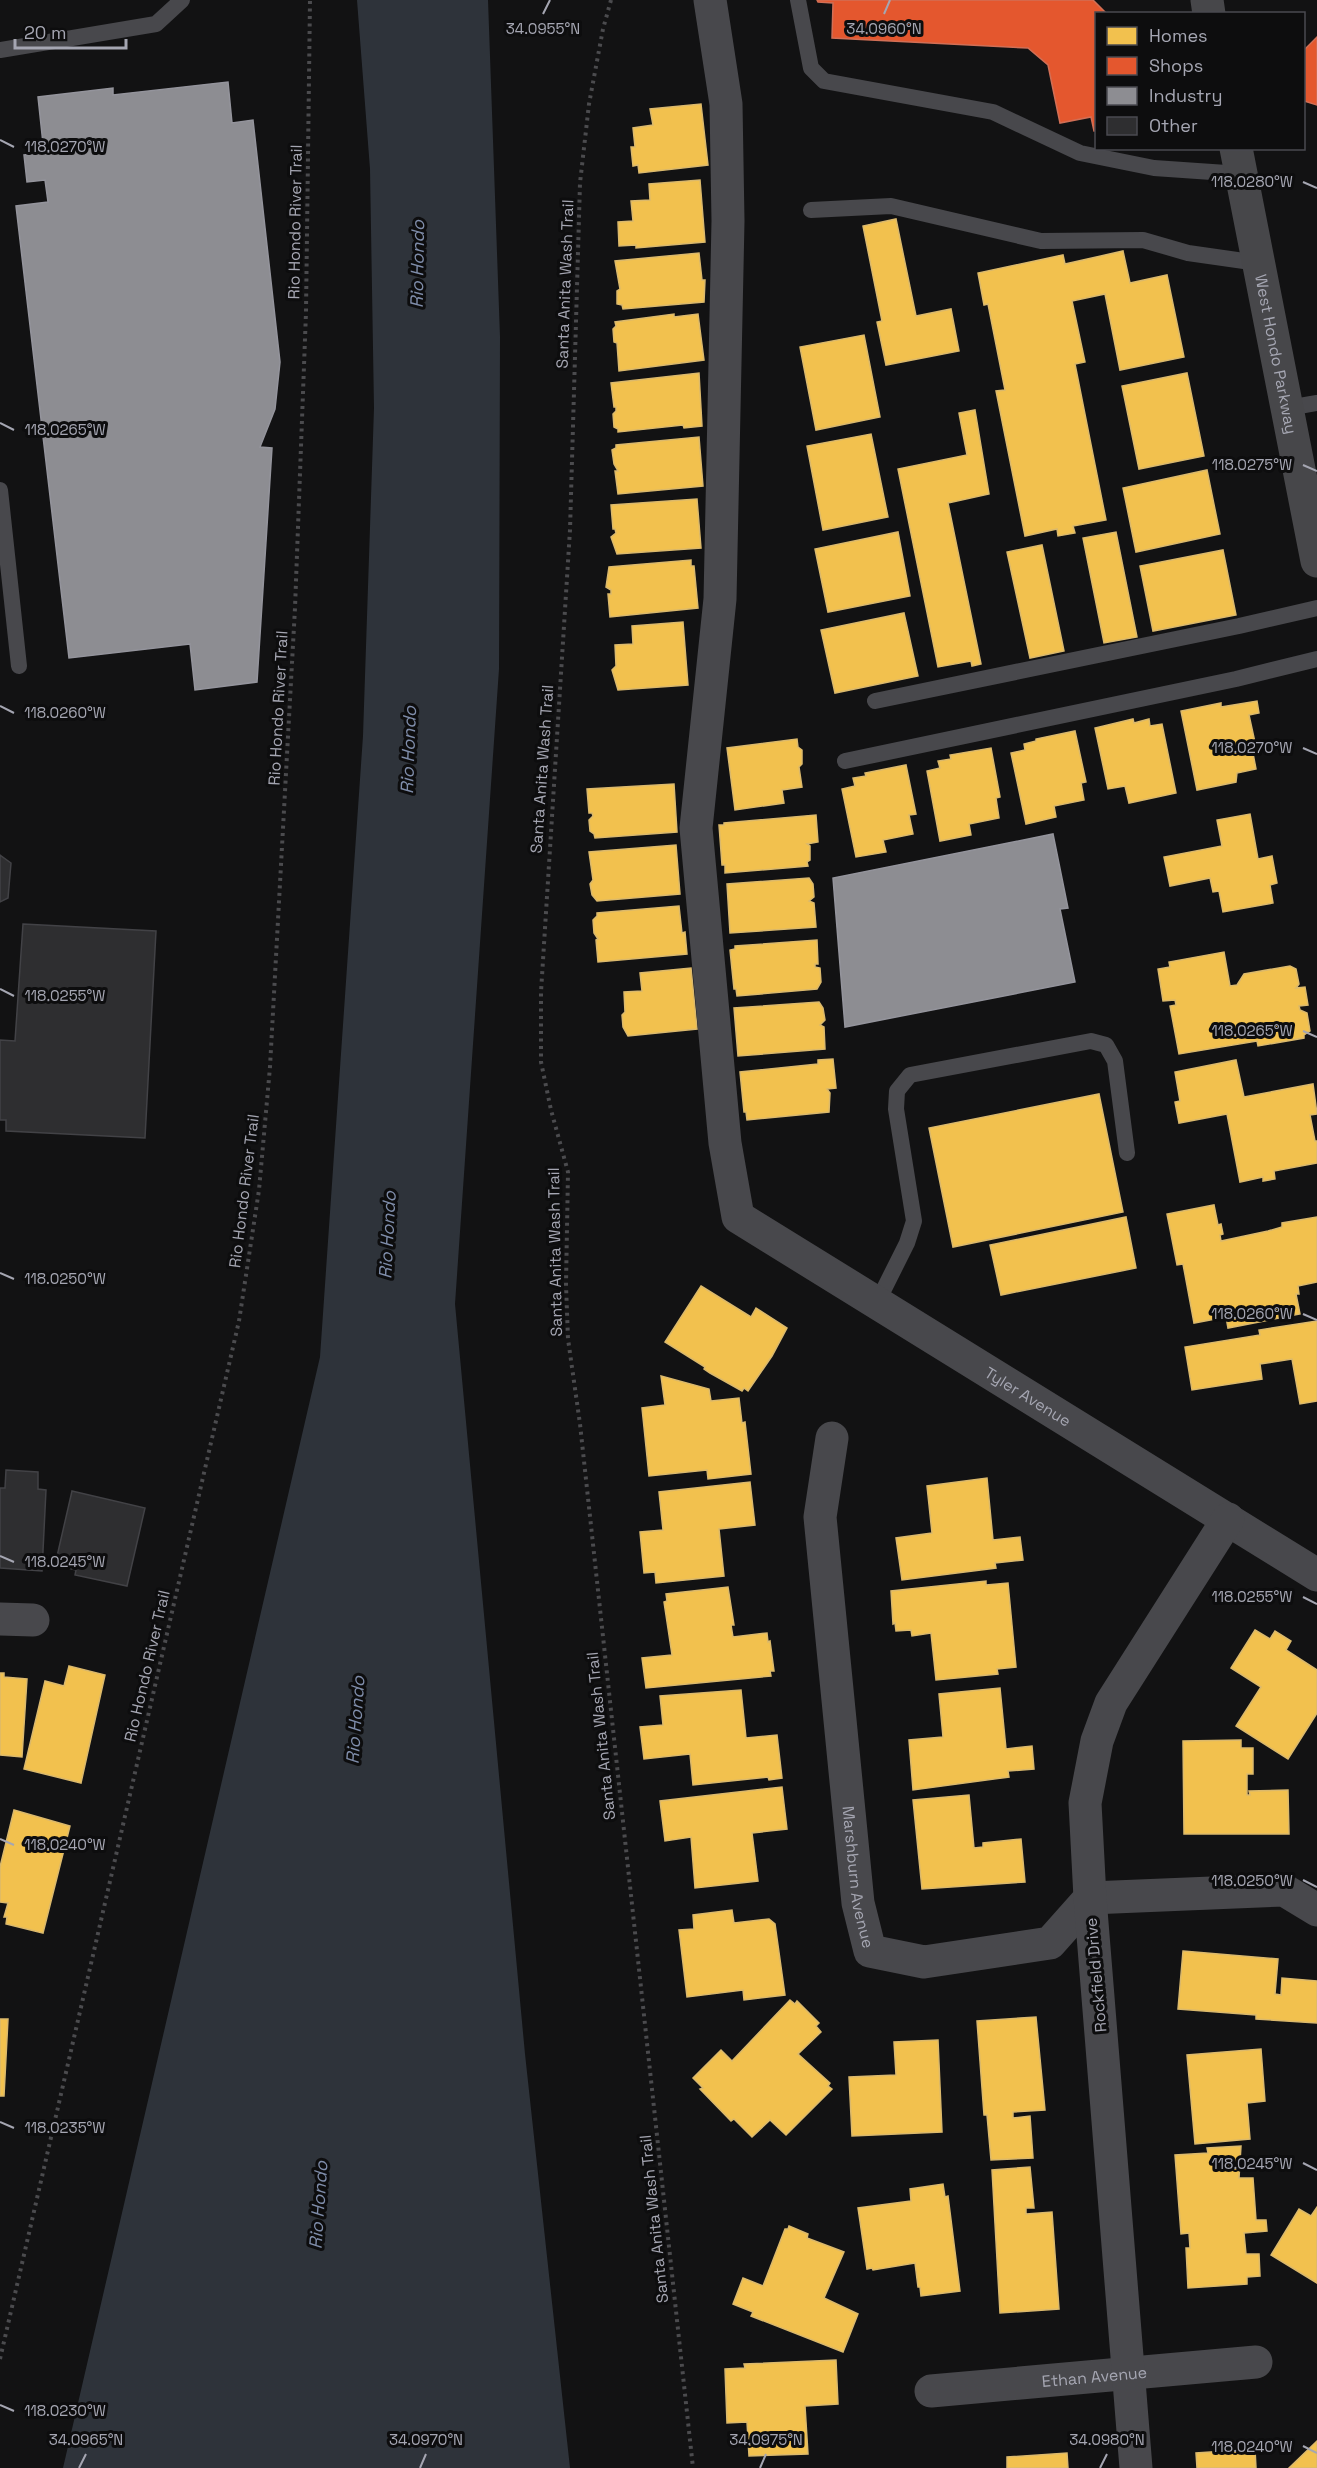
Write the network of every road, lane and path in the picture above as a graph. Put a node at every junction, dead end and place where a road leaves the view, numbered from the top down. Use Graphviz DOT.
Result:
graph roads {
  1 [pos="182,0"];
  2 [pos="310,0"];
  3 [pos="611,0"];
  4 [pos="710,0"];
  5 [pos="798,0"];
  6 [pos="0,50"];
  7 [pos="1238,161"];
  8 [pos="811,210"];
  9 [pos="1258,263"];
  10 [pos="1302,406"];
  11 [pos="0,490"];
  12 [pos="1317,561"];
  13 [pos="1317,608"];
  14 [pos="1317,659"];
  15 [pos="19,666"];
  16 [pos="875,700"];
  17 [pos="845,761"];
  18 [pos="1127,1153"];
  19 [pos="877,1303"];
  20 [pos="832,1438"];
  21 [pos="1228,1519"];
  22 [pos="1317,1575"];
  23 [pos="0,1619"];
  24 [pos="33,1620"];
  25 [pos="1090,1898"];
  26 [pos="1317,1910"];
  27 [pos="0,2359"];
  28 [pos="1256,2362"];
  29 [pos="1130,2373"];
  30 [pos="931,2391"];
  31 [pos="693,2468"];
  32 [pos="1136,2468"];
  1 -- 6 [label="lane"];
  2 -- 27 [label="path, Rio Hondo River Trail"];
  3 -- 31 [label="path, Santa Anita Wash Trail"];
  4 -- 19 [label="street, Tyler Avenue"];
  5 -- 7 [label="lane"];
  7 -- 9 [label="street, West Hondo Parkway"];
  8 -- 9 [label="lane"];
  9 -- 10 [label="street, West Hondo Parkway"];
  10 -- 12 [label="street, West Hondo Parkway"];
  11 -- 15 [label="lane"];
  13 -- 16 [label="lane"];
  14 -- 17 [label="lane"];
  18 -- 19 [label="lane"];
  19 -- 21 [label="street, Tyler Avenue"];
  20 -- 25 [label="street, Marshburn Avenue"];
  21 -- 22 [label="street, Tyler Avenue"];
  21 -- 25 [label="street, Rockfield Drive"];
  23 -- 24 [label="street"];
  25 -- 26 [label="street"];
  25 -- 29 [label="street, Rockfield Drive"];
  28 -- 29 [label="street, Ethan Avenue"];
  29 -- 30 [label="street, Ethan Avenue"];
  29 -- 32 [label="street, Rockfield Drive"];
}
